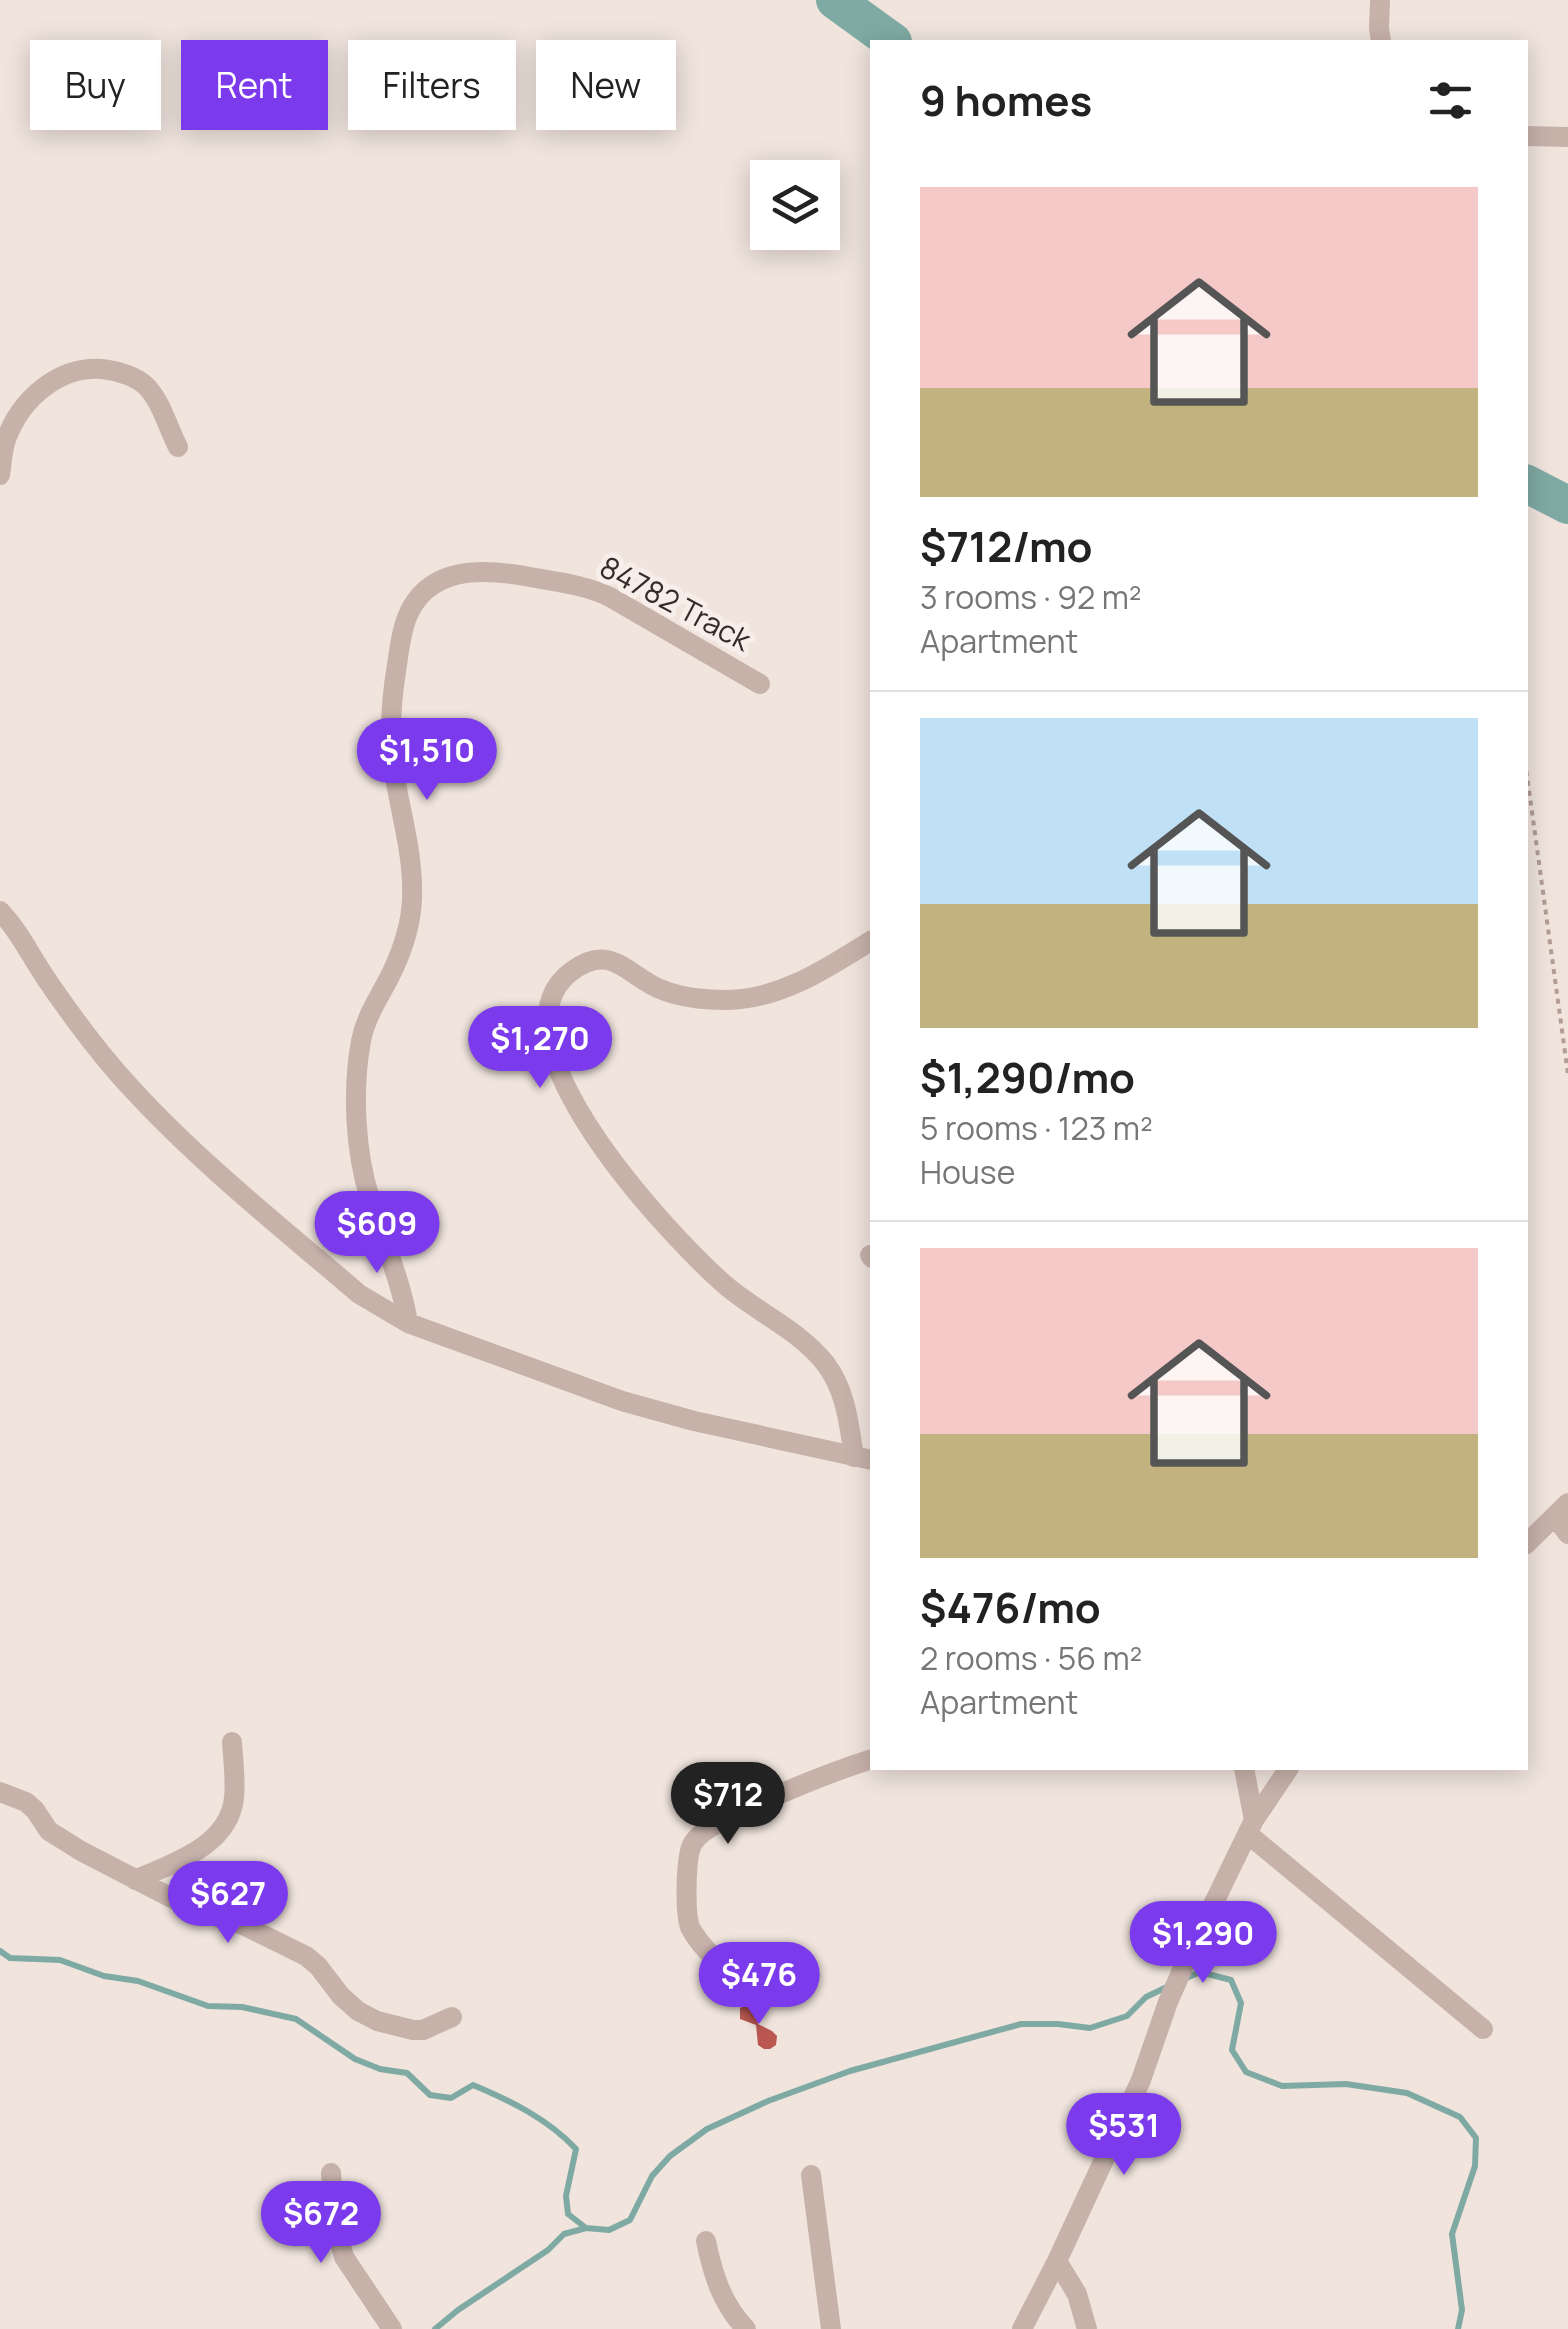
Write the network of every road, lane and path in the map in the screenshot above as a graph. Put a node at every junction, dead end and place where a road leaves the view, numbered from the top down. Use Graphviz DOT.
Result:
graph roads {
  1 [pos="1380,0"];
  2 [pos="1381,40"];
  3 [pos="1528,136"];
  4 [pos="1568,136"];
  5 [pos="178,447"];
  6 [pos="0,475"];
  7 [pos="760,684"];
  8 [pos="1528,783"];
  9 [pos="0,911"];
  10 [pos="870,941"];
  11 [pos="1568,1074"];
  12 [pos="408,1323"];
  13 [pos="863,1459"];
  14 [pos="1565,1522"];
  15 [pos="1528,1542"];
  16 [pos="232,1742"];
  17 [pos="870,1760"];
  18 [pos="1244,1770"];
  19 [pos="1288,1770"];
  20 [pos="0,1792"];
  21 [pos="1251,1827"];
  22 [pos="135,1880"];
  23 [pos="739,1995"];
  24 [pos="452,2017"];
  25 [pos="1483,2029"];
  26 [pos="331,2173"];
  27 [pos="811,2174"];
  28 [pos="706,2242"];
  29 [pos="1057,2262"];
  30 [pos="392,2329"];
  31 [pos="746,2329"];
  32 [pos="832,2329"];
  33 [pos="1022,2329"];
  34 [pos="1087,2329"];
  1 -- 2 [label="street"];
  3 -- 4 [label="street"];
  5 -- 6 [label="street"];
  7 -- 12 [label="street, 84782 Track"];
  8 -- 11 [label="path"];
  9 -- 12 [label="street"];
  10 -- 13 [label="street"];
  12 -- 13 [label="street"];
  14 -- 15 [label="street"];
  16 -- 22 [label="street"];
  17 -- 23 [label="street"];
  18 -- 21 [label="street"];
  19 -- 21 [label="street"];
  20 -- 22 [label="street"];
  21 -- 25 [label="street"];
  21 -- 29 [label="street"];
  22 -- 24 [label="street"];
  26 -- 30 [label="street"];
  27 -- 32 [label="street"];
  28 -- 31 [label="street"];
  29 -- 33 [label="street"];
  29 -- 34 [label="street"];
}
